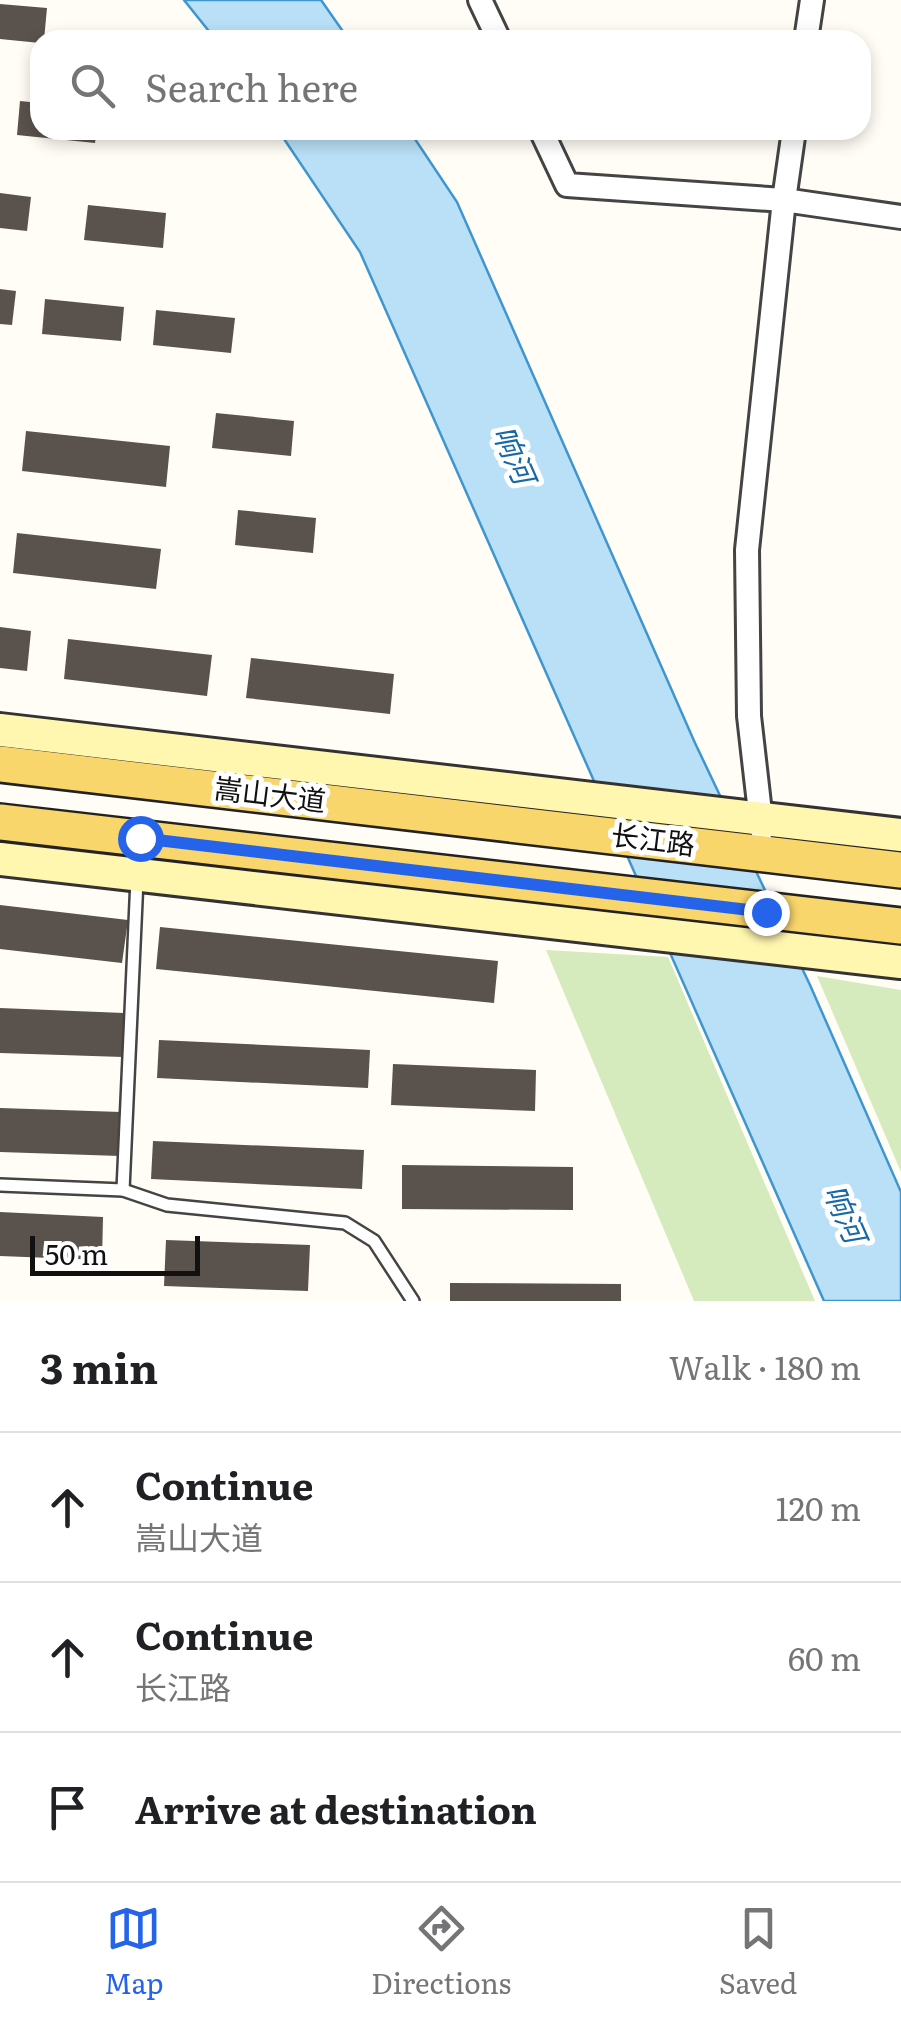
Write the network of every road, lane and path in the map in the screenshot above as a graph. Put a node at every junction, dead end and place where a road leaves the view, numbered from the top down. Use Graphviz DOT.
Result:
graph roads {
  1 [pos="480,0"];
  2 [pos="812,0"];
  3 [pos="494,30"];
  4 [pos="808,30"];
  5 [pos="546,140"];
  6 [pos="793,140"];
  7 [pos="784,200"];
  8 [pos="901,217"];
  9 [pos="0,730"];
  10 [pos="0,764"];
  11 [pos="760,818"];
  12 [pos="0,822"];
  13 [pos="541,827"];
  14 [pos="901,835"];
  15 [pos="140,838"];
  16 [pos="764,853"];
  17 [pos="0,859"];
  18 [pos="901,870"];
  19 [pos="138,875"];
  20 [pos="559,887"];
  21 [pos="901,926"];
  22 [pos="901,962"];
  23 [pos="0,1186"];
  24 [pos="123,1190"];
  25 [pos="414,1301"];
  1 -- 3 [label="street"];
  2 -- 4 [label="street"];
  5 -- 7 [label="street"];
  6 -- 7 [label="street"];
  7 -- 8 [label="street"];
  7 -- 11 [label="street"];
  9 -- 11 [label="main road"];
  10 -- 13 [label="main road, 嵩山大道"];
  11 -- 14 [label="main road"];
  11 -- 16 [label="street"];
  12 -- 15 [label="main road, 嵩山大道"];
  13 -- 16 [label="main road, 长江路"];
  15 -- 19 [label="lane"];
  15 -- 20 [label="main road, 嵩山大道"];
  16 -- 18 [label="main road"];
  17 -- 19 [label="main road"];
  19 -- 22 [label="main road"];
  19 -- 24 [label="lane"];
  20 -- 21 [label="main road, 长江路"];
  23 -- 24 [label="lane"];
  24 -- 25 [label="lane"];
}
